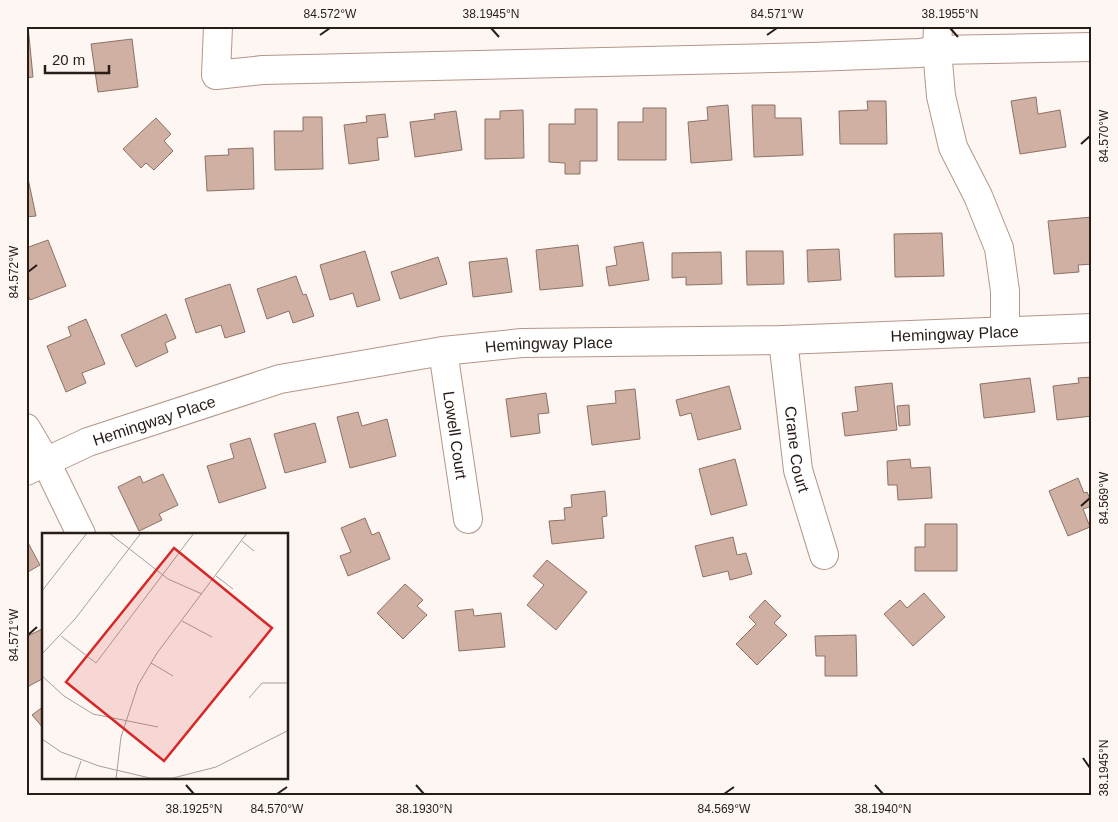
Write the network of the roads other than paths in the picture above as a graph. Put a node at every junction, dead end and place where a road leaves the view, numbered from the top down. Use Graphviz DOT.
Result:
graph roads {
  1 [pos="218,26"];
  2 [pos="938,38"];
  3 [pos="1092,47"];
  4 [pos="1092,328"];
  5 [pos="1005,330"];
  6 [pos="783,340"];
  7 [pos="443,351"];
  8 [pos="26,428"];
  9 [pos="36,467"];
  10 [pos="468,519"];
  11 [pos="80,533"];
  12 [pos="824,555"];
  1 -- 2 [label="street"];
  2 -- 3 [label="street"];
  2 -- 5 [label="street"];
  4 -- 5 [label="street, Hemingway Place"];
  5 -- 6 [label="street, Hemingway Place"];
  6 -- 7 [label="street, Hemingway Place"];
  6 -- 12 [label="street, Crane Court"];
  7 -- 9 [label="street, Hemingway Place"];
  7 -- 10 [label="street, Lowell Court"];
  8 -- 9 [label="street"];
  9 -- 11 [label="street"];
}
